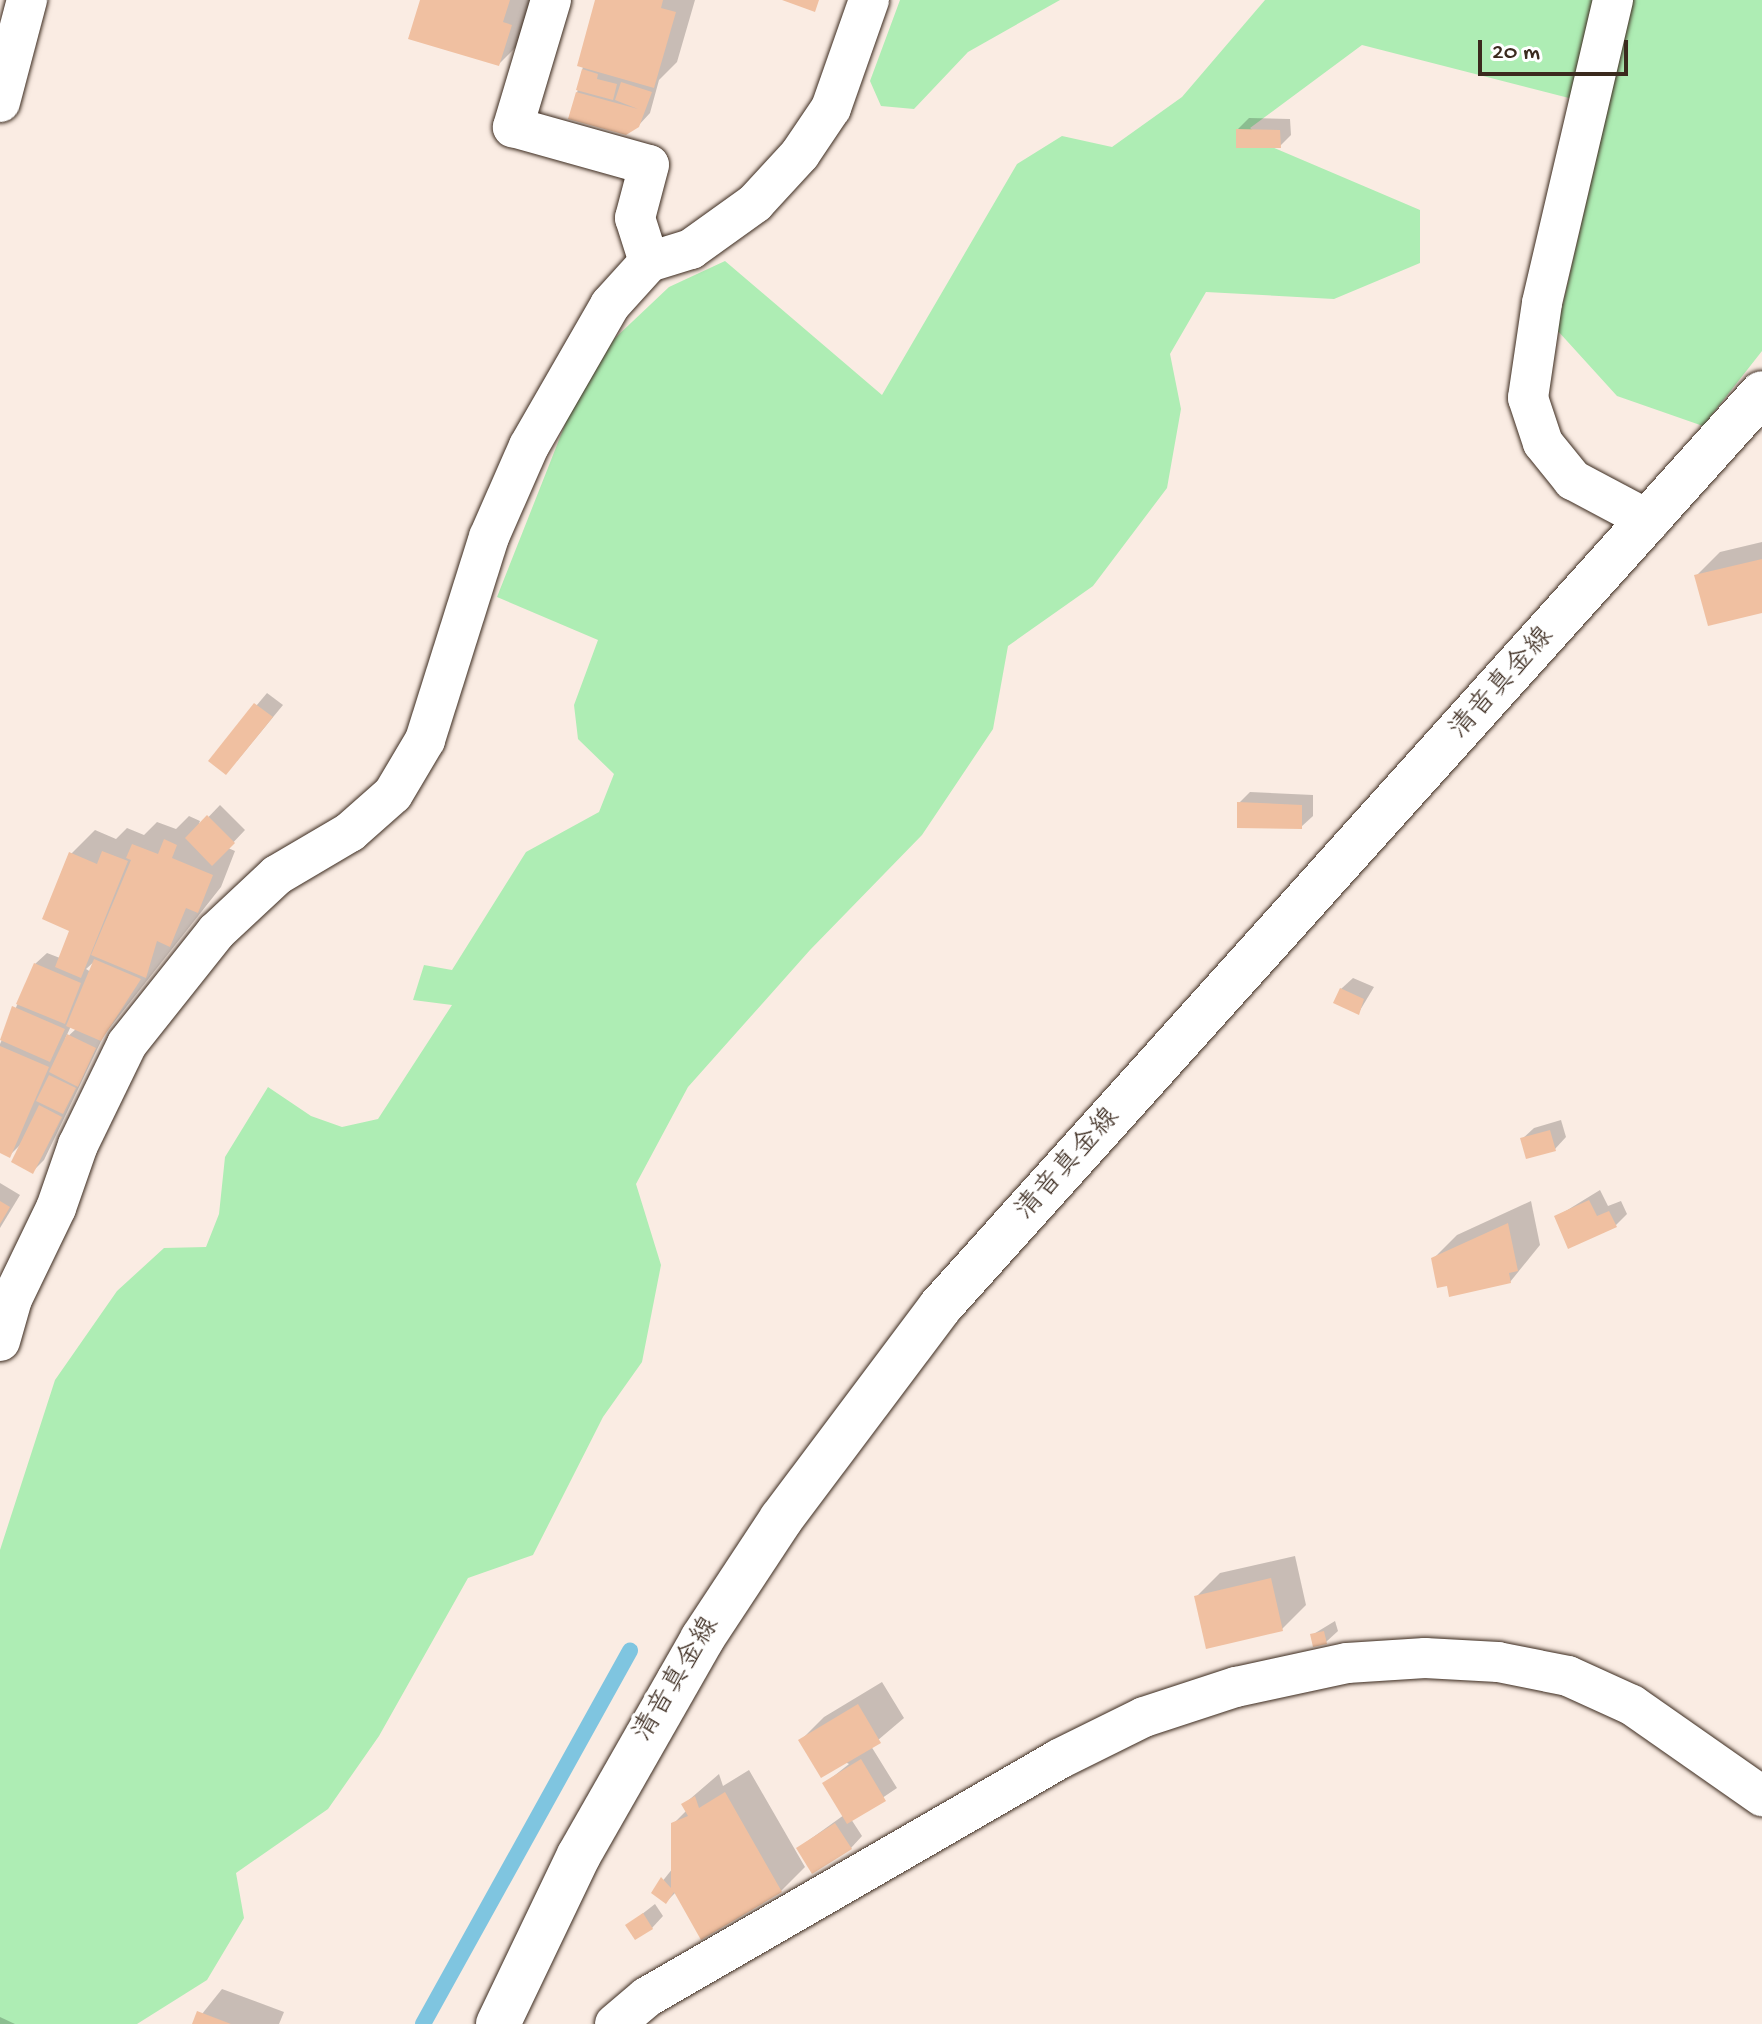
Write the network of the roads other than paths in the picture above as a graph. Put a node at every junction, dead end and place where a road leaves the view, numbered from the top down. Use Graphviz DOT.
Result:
graph roads {
  1 [pos="27,0"];
  2 [pos="551,0"];
  3 [pos="869,0"];
  4 [pos="1613,0"];
  5 [pos="0,102"];
  6 [pos="649,262"];
  7 [pos="1762,393"];
  8 [pos="1650,521"];
  9 [pos="0,1341"];
  10 [pos="1762,1796"];
  11 [pos="498,2024"];
  12 [pos="615,2024"];
  1 -- 5 [label="street"];
  2 -- 6 [label="street"];
  3 -- 6 [label="street"];
  4 -- 8 [label="street"];
  6 -- 9 [label="street"];
  7 -- 8 [label="main road, 清音真金線"];
  8 -- 11 [label="main road, 清音真金線"];
  10 -- 12 [label="street"];
}
